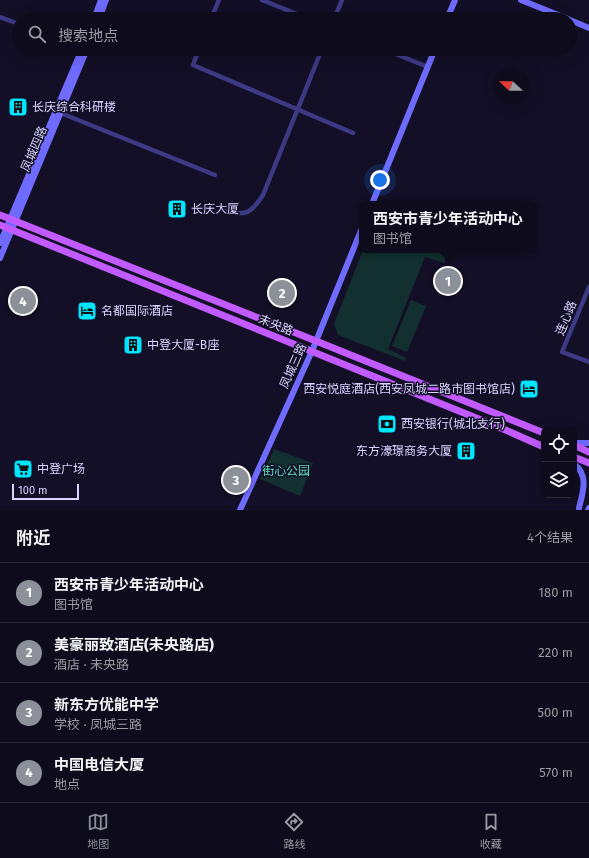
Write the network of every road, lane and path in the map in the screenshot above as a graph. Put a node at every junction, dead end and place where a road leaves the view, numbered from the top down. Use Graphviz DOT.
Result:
graph roads {
  1 [pos="101,0"];
  2 [pos="106,0"];
  3 [pos="219,0"];
  4 [pos="262,0"];
  5 [pos="342,0"];
  6 [pos="455,0"];
  7 [pos="521,0"];
  8 [pos="97,12"];
  9 [pos="102,12"];
  10 [pos="214,12"];
  11 [pos="292,12"];
  12 [pos="337,12"];
  13 [pos="451,12"];
  14 [pos="550,12"];
  15 [pos="0,17"];
  16 [pos="12,21"];
  17 [pos="577,23"];
  18 [pos="589,28"];
  19 [pos="80,56"];
  20 [pos="196,56"];
  21 [pos="319,56"];
  22 [pos="400,56"];
  23 [pos="432,56"];
  24 [pos="428,67"];
  25 [pos="298,109"];
  26 [pos="59,112"];
  27 [pos="353,133"];
  28 [pos="215,175"];
  29 [pos="373,201"];
  30 [pos="226,211"];
  31 [pos="0,215"];
  32 [pos="13,220"];
  33 [pos="6,228"];
  34 [pos="359,235"];
  35 [pos="0,243"];
  36 [pos="0,258"];
  37 [pos="589,287"];
  38 [pos="316,341"];
  39 [pos="312,351"];
  40 [pos="589,362"];
  41 [pos="541,432"];
  42 [pos="589,443"];
  43 [pos="577,444"];
  44 [pos="541,446"];
  45 [pos="577,446"];
  46 [pos="589,452"];
  47 [pos="577,458"];
  48 [pos="589,463"];
  49 [pos="577,467"];
  50 [pos="589,483"];
  51 [pos="579,509"];
  52 [pos="240,510"];
  1 -- 8 [label="street"];
  2 -- 9 [label="street"];
  3 -- 10 [label="street"];
  4 -- 11 [label="street"];
  5 -- 12 [label="street"];
  6 -- 13 [label="street"];
  7 -- 14 [label="street"];
  15 -- 16 [label="street"];
  17 -- 18 [label="street"];
  19 -- 26 [label="street, 凤城四路"];
  20 -- 25 [label="street"];
  21 -- 25 [label="street"];
  22 -- 24 [label="street"];
  23 -- 24 [label="street"];
  24 -- 29 [label="street"];
  25 -- 27 [label="street"];
  25 -- 30 [label="street"];
  26 -- 28 [label="street"];
  26 -- 32 [label="street, 凤城四路"];
  31 -- 32 [label="main road, 未央路"];
  32 -- 33 [label="street, 凤城四路"];
  32 -- 38 [label="main road, 未央路"];
  33 -- 35 [label="street, 凤城四路"];
  33 -- 36 [label="street, 凤城四路"];
  33 -- 39 [label="main road, 未央路"];
  34 -- 38 [label="street, 凤城三路"];
  37 -- 40 [label="street, 连心路"];
  38 -- 39 [label="street, 凤城三路"];
  38 -- 41 [label="main road, 未央路"];
  39 -- 44 [label="main road, 未央路"];
  39 -- 52 [label="street, 凤城三路"];
  42 -- 43 [label="street"];
  45 -- 46 [label="main road"];
  47 -- 48 [label="main road"];
  49 -- 51 [label="street"];
  50 -- 51 [label="street"];
}
